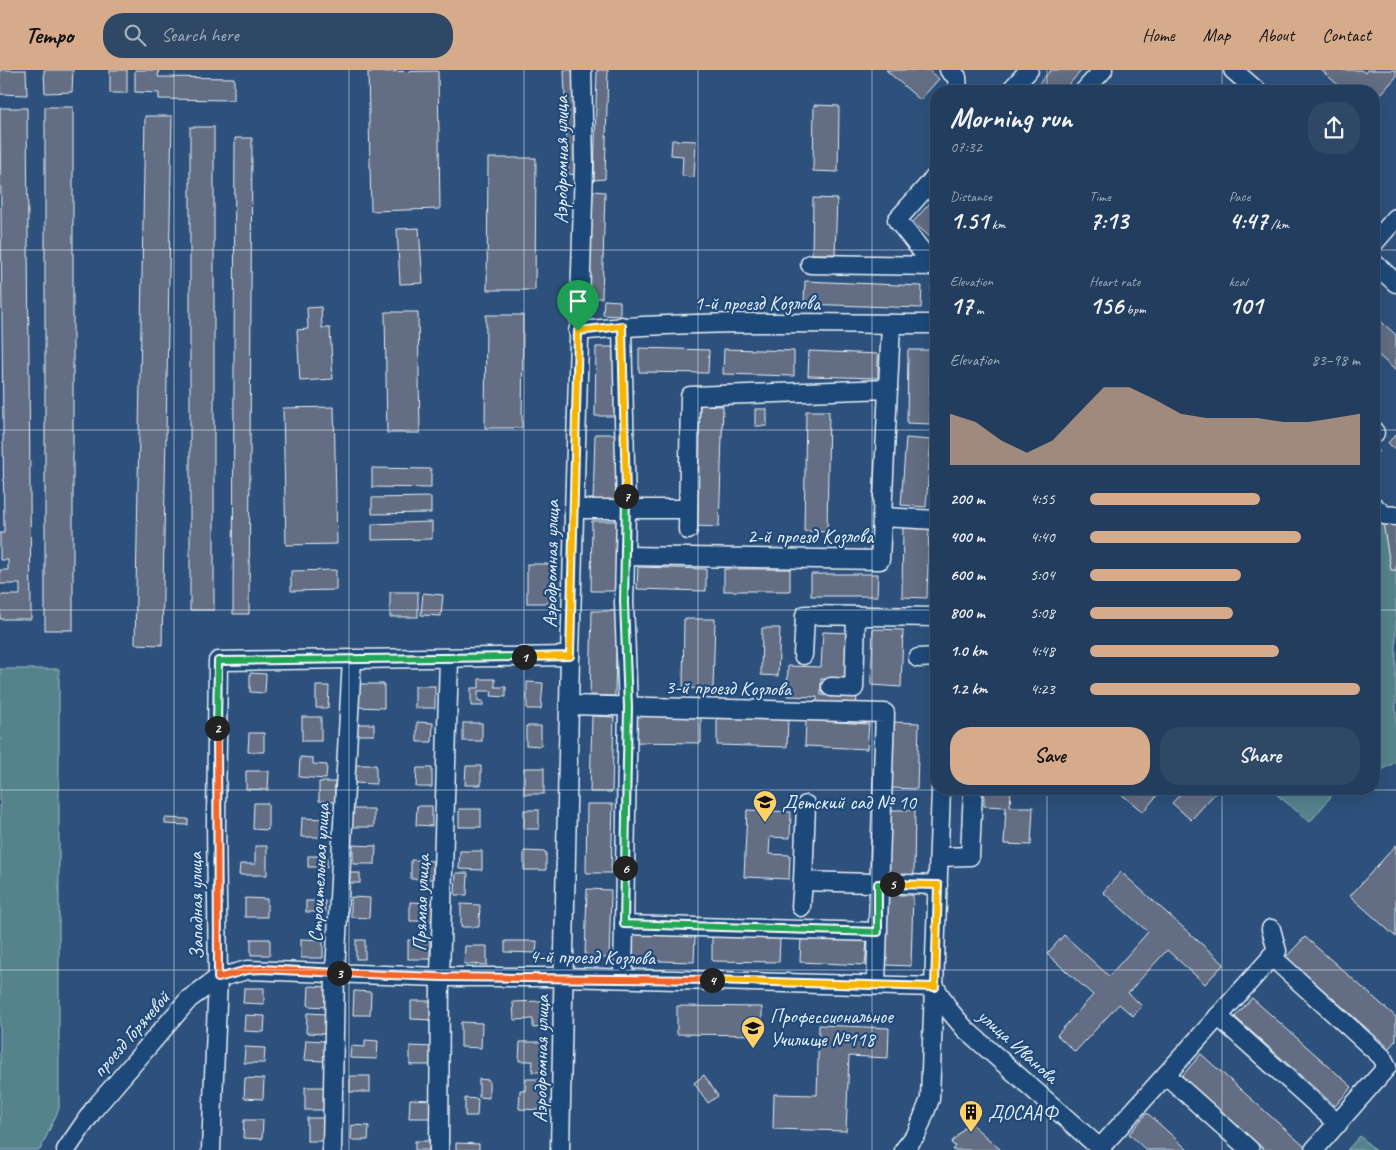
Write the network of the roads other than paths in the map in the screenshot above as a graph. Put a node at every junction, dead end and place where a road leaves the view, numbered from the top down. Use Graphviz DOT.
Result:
graph roads {
  1 [pos="582,70"];
  2 [pos="949,70"];
  3 [pos="1029,70"];
  4 [pos="1102,70"];
  5 [pos="1233,70"];
  6 [pos="958,85"];
  7 [pos="1015,85"];
  8 [pos="1089,85"];
  9 [pos="1250,85"];
  10 [pos="930,183"];
  11 [pos="1396,218"];
  12 [pos="1380,235"];
  13 [pos="930,260"];
  14 [pos="810,264"];
  15 [pos="930,265"];
  16 [pos="1380,268"];
  17 [pos="1396,283"];
  18 [pos="891,324"];
  19 [pos="930,324"];
  20 [pos="622,326"];
  21 [pos="578,331"];
  22 [pos="888,389"];
  23 [pos="574,509"];
  24 [pos="688,509"];
  25 [pos="626,510"];
  26 [pos="1380,511"];
  27 [pos="1396,516"];
  28 [pos="882,518"];
  29 [pos="930,520"];
  30 [pos="688,530"];
  31 [pos="626,556"];
  32 [pos="856,616"];
  33 [pos="930,617"];
  34 [pos="803,655"];
  35 [pos="570,656"];
  36 [pos="930,657"];
  37 [pos="449,658"];
  38 [pos="918,658"];
  39 [pos="352,659"];
  40 [pos="832,687"];
  41 [pos="569,705"];
  42 [pos="628,707"];
  43 [pos="941,795"];
  44 [pos="973,795"];
  45 [pos="806,805"];
  46 [pos="939,857"];
  47 [pos="803,881"];
  48 [pos="878,884"];
  49 [pos="938,885"];
  50 [pos="801,907"];
  51 [pos="624,924"];
  52 [pos="1271,929"];
  53 [pos="878,932"];
  54 [pos="1271,956"];
  55 [pos="247,970"];
  56 [pos="334,972"];
  57 [pos="440,977"];
  58 [pos="564,977"];
  59 [pos="218,978"];
  60 [pos="623,978"];
  61 [pos="876,985"];
  62 [pos="935,987"];
  63 [pos="1218,1016"];
  64 [pos="1391,1069"];
  65 [pos="1166,1074"];
  66 [pos="1338,1124"];
  67 [pos="1101,1149"];
  68 [pos="66,1150"];
  69 [pos="211,1150"];
  70 [pos="332,1150"];
  71 [pos="439,1150"];
  72 [pos="560,1150"];
  73 [pos="904,1150"];
  74 [pos="1250,1150"];
  75 [pos="1314,1150"];
  1 -- 21 [label="street, Аэродромная улица"];
  2 -- 6 [label="street"];
  3 -- 7 [label="street"];
  4 -- 8 [label="street"];
  5 -- 9 [label="street"];
  10 -- 13 [label="street"];
  11 -- 12 [label="street"];
  14 -- 15 [label="street"];
  16 -- 17 [label="street"];
  18 -- 19 [label="street, 1-й проезд Козлова"];
  18 -- 20 [label="street, 1-й проезд Козлова"];
  18 -- 22 [label="street, 2-й проезд Козлова"];
  20 -- 21 [label="street, 1-й проезд Козлова"];
  20 -- 25 [label="street"];
  21 -- 23 [label="street, Аэродромная улица"];
  22 -- 24 [label="street"];
  22 -- 28 [label="street, 2-й проезд Козлова"];
  23 -- 25 [label="street"];
  23 -- 35 [label="street, Аэродромная улица"];
  24 -- 25 [label="street"];
  24 -- 30 [label="street"];
  25 -- 31 [label="street"];
  26 -- 27 [label="street"];
  28 -- 29 [label="street"];
  28 -- 31 [label="street, 2-й проезд Козлова"];
  31 -- 42 [label="street"];
  32 -- 33 [label="street"];
  32 -- 34 [label="street"];
  32 -- 40 [label="street"];
  35 -- 37 [label="street"];
  35 -- 41 [label="street, Аэродромная улица"];
  36 -- 38 [label="street"];
  37 -- 39 [label="street"];
  37 -- 57 [label="street, Прямая улица"];
  39 -- 56 [label="street, Строительная улица"];
  39 -- 59 [label="street, Западная улица"];
  41 -- 42 [label="street, 3-й проезд Козлова"];
  41 -- 58 [label="street, Аэродромная улица"];
  42 -- 48 [label="street, 3-й проезд Козлова"];
  42 -- 51 [label="street"];
  43 -- 46 [label="street"];
  44 -- 46 [label="street"];
  45 -- 47 [label="street"];
  46 -- 49 [label="street"];
  47 -- 48 [label="street"];
  47 -- 50 [label="street"];
  48 -- 49 [label="street"];
  48 -- 53 [label="street"];
  49 -- 62 [label="street"];
  51 -- 53 [label="street"];
  51 -- 60 [label="street"];
  52 -- 54 [label="street"];
  53 -- 61 [label="street"];
  54 -- 63 [label="street"];
  54 -- 64 [label="street"];
  55 -- 56 [label="street, 4-й проезд Козлова"];
  55 -- 59 [label="street, проезд Горячевой"];
  56 -- 57 [label="street, 4-й проезд Козлова"];
  56 -- 70 [label="street, Строительная улица"];
  57 -- 58 [label="street, 4-й проезд Козлова"];
  57 -- 71 [label="street, Прямая улица"];
  58 -- 60 [label="street, 4-й проезд Козлова"];
  58 -- 72 [label="street, Аэродромная улица"];
  59 -- 68 [label="street, проезд Горячевой"];
  59 -- 69 [label="street, Западная улица"];
  60 -- 61 [label="street, 4-й проезд Козлова"];
  61 -- 62 [label="street, 4-й проезд Козлова"];
  62 -- 67 [label="street, улица Иванова"];
  62 -- 73 [label="street"];
  63 -- 65 [label="street"];
  63 -- 66 [label="street"];
  64 -- 66 [label="street"];
  65 -- 67 [label="street"];
  65 -- 74 [label="street"];
  66 -- 75 [label="street"];
}
